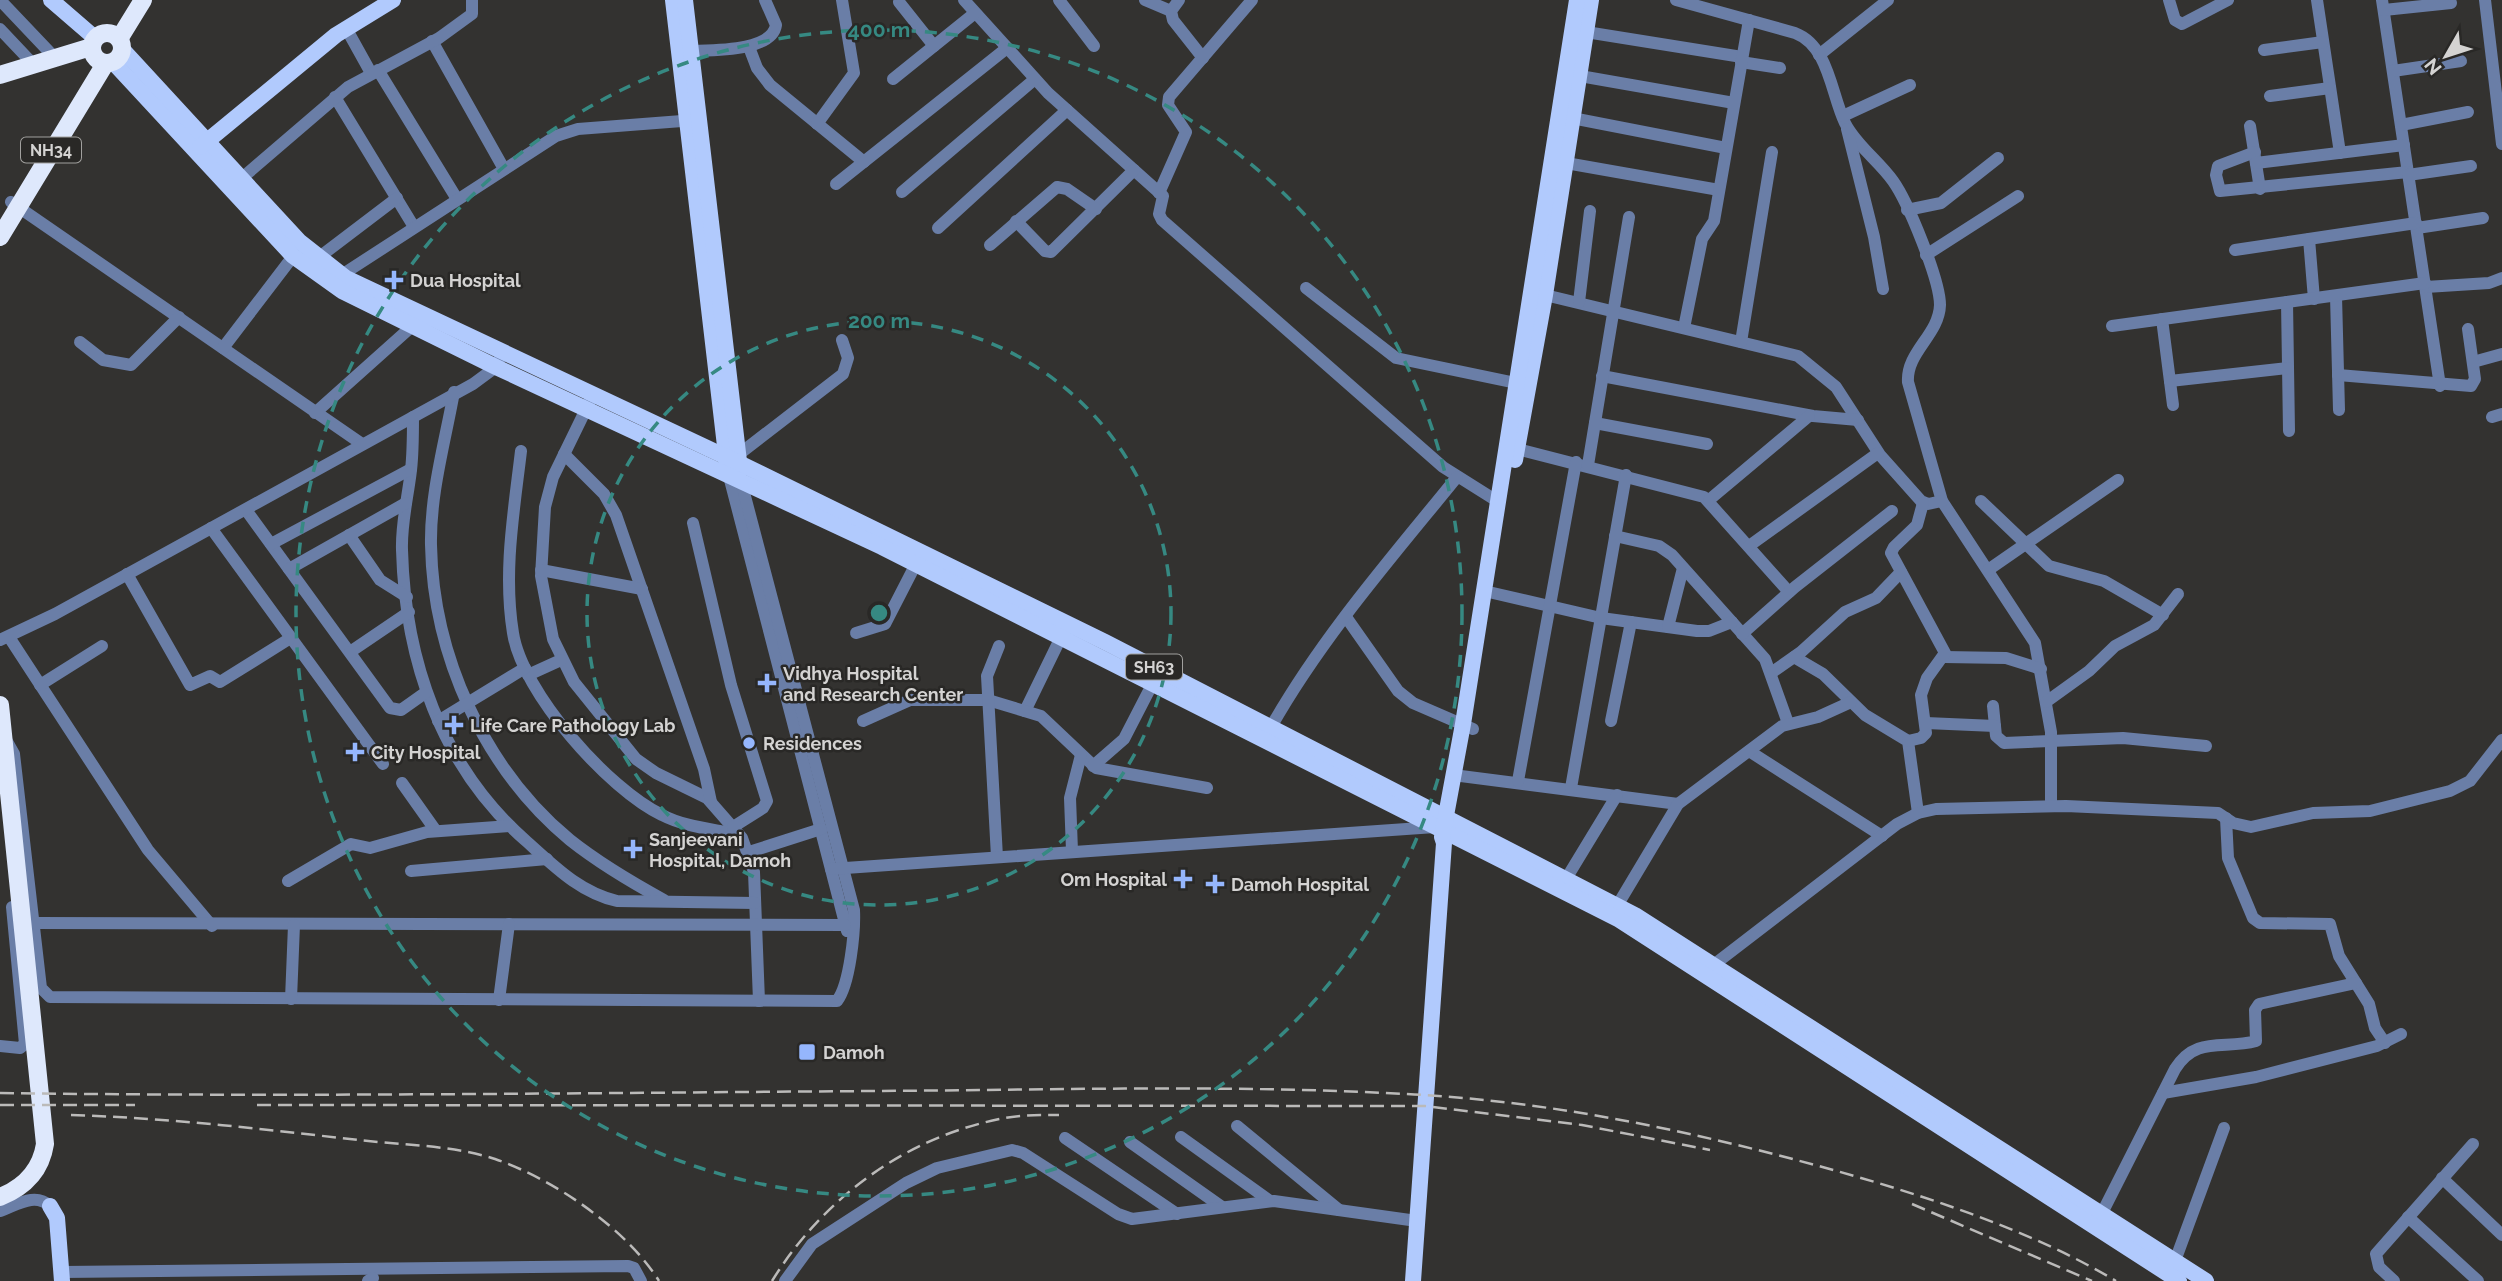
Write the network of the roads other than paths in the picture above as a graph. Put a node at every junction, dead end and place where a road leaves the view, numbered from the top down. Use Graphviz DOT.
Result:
graph roads {
  1 [pos="51,0"];
  2 [pos="130,0"];
  3 [pos="143,0"];
  4 [pos="393,0"];
  5 [pos="472,0"];
  6 [pos="673,0"];
  7 [pos="685,0"];
  8 [pos="765,0"];
  9 [pos="842,0"];
  10 [pos="964,0"];
  11 [pos="1059,0"];
  12 [pos="1145,0"];
  13 [pos="1252,0"];
  14 [pos="1577,0"];
  15 [pos="1591,0"];
  16 [pos="1676,0"];
  17 [pos="1888,0"];
  18 [pos="2169,0"];
  19 [pos="2230,0"];
  20 [pos="2316,0"];
  21 [pos="2485,0"];
  22 [pos="899,2"];
  23 [pos="2451,3"];
  24 [pos="1704,4"];
  25 [pos="4,5"];
  26 [pos="2383,5"];
  27 [pos="1175,6"];
  28 [pos="975,13"];
  29 [pos="1749,20"];
  30 [pos="346,28"];
  31 [pos="0,29"];
  32 [pos="1586,32"];
  33 [pos="432,41"];
  34 [pos="2323,42"];
  35 [pos="934,46"];
  36 [pos="1094,46"];
  37 [pos="750,47"];
  38 [pos="1007,48"];
  39 [pos="106,49"];
  40 [pos="2264,50"];
  41 [pos="690,51"];
  42 [pos="1819,55"];
  43 [pos="1203,58"];
  44 [pos="56,59"];
  45 [pos="1742,60"];
  46 [pos="2461,61"];
  47 [pos="34,65"];
  48 [pos="1780,68"];
  49 [pos="375,71"];
  50 [pos="2393,71"];
  51 [pos="0,75"];
  52 [pos="1580,76"];
  53 [pos="892,79"];
  54 [pos="1035,79"];
  55 [pos="1910,85"];
  56 [pos="2330,88"];
  57 [pos="2270,96"];
  58 [pos="335,97"];
  59 [pos="1734,103"];
  60 [pos="1067,110"];
  61 [pos="2468,112"];
  62 [pos="1573,118"];
  63 [pos="693,120"];
  64 [pos="1844,120"];
  65 [pos="817,124"];
  66 [pos="2400,125"];
  67 [pos="2250,126"];
  68 [pos="2502,144"];
  69 [pos="2404,145"];
  70 [pos="202,146"];
  71 [pos="1726,148"];
  72 [pos="1772,152"];
  73 [pos="2340,153"];
  74 [pos="1998,158"];
  75 [pos="2255,158"];
  76 [pos="863,162"];
  77 [pos="1566,163"];
  78 [pos="2471,166"];
  79 [pos="503,169"];
  80 [pos="1134,170"];
  81 [pos="2408,174"];
  82 [pos="242,178"];
  83 [pos="836,184"];
  84 [pos="2260,188"];
  85 [pos="1719,190"];
  86 [pos="902,192"];
  87 [pos="1159,193"];
  88 [pos="2018,196"];
  89 [pos="397,198"];
  90 [pos="457,199"];
  91 [pos="253,201"];
  92 [pos="14,205"];
  93 [pos="1096,209"];
  94 [pos="1907,210"];
  95 [pos="1591,211"];
  96 [pos="1629,217"];
  97 [pos="2483,218"];
  98 [pos="0,221"];
  99 [pos="1016,221"];
  100 [pos="2416,226"];
  101 [pos="414,227"];
  102 [pos="938,228"];
  103 [pos="0,237"];
  104 [pos="2309,239"];
  105 [pos="990,245"];
  106 [pos="298,250"];
  107 [pos="2235,250"];
  108 [pos="1926,255"];
  109 [pos="318,258"];
  110 [pos="2502,278"];
  111 [pos="336,279"];
  112 [pos="2426,285"];
  113 [pos="1306,288"];
  114 [pos="1883,289"];
  115 [pos="1545,295"];
  116 [pos="2336,296"];
  117 [pos="2314,299"];
  118 [pos="1579,302"];
  119 [pos="2287,302"];
  120 [pos="1612,310"];
  121 [pos="179,317"];
  122 [pos="2162,319"];
  123 [pos="419,321"];
  124 [pos="2112,326"];
  125 [pos="1684,328"];
  126 [pos="2468,329"];
  127 [pos="842,340"];
  128 [pos="80,342"];
  129 [pos="1741,342"];
  130 [pos="223,348"];
  131 [pos="2502,355"];
  132 [pos="499,360"];
  133 [pos="2473,362"];
  134 [pos="2288,368"];
  135 [pos="2338,375"];
  136 [pos="1602,376"];
  137 [pos="2170,381"];
  138 [pos="1516,383"];
  139 [pos="2441,386"];
  140 [pos="454,392"];
  141 [pos="589,402"];
  142 [pos="2173,405"];
  143 [pos="2339,410"];
  144 [pos="315,413"];
  145 [pos="1809,416"];
  146 [pos="413,417"];
  147 [pos="1858,420"];
  148 [pos="1595,423"];
  149 [pos="2289,430"];
  150 [pos="362,444"];
  151 [pos="1707,444"];
  152 [pos="1517,449"];
  153 [pos="521,452"];
  154 [pos="1878,453"];
  155 [pos="564,454"];
  156 [pos="1582,464"];
  157 [pos="735,466"];
  158 [pos="411,469"];
  159 [pos="1626,475"];
  160 [pos="1457,477"];
  161 [pos="2118,480"];
  162 [pos="1709,500"];
  163 [pos="1942,500"];
  164 [pos="1981,500"];
  165 [pos="1497,501"];
  166 [pos="406,503"];
  167 [pos="1923,503"];
  168 [pos="246,510"];
  169 [pos="1892,511"];
  170 [pos="693,523"];
  171 [pos="211,528"];
  172 [pos="349,535"];
  173 [pos="1615,536"];
  174 [pos="271,544"];
  175 [pos="2025,544"];
  176 [pos="1749,546"];
  177 [pos="918,559"];
  178 [pos="1683,568"];
  179 [pos="289,569"];
  180 [pos="541,570"];
  181 [pos="1988,570"];
  182 [pos="1901,572"];
  183 [pos="127,574"];
  184 [pos="642,589"];
  185 [pos="1789,592"];
  186 [pos="1493,593"];
  187 [pos="2178,594"];
  188 [pos="407,597"];
  189 [pos="1550,607"];
  190 [pos="410,612"];
  191 [pos="2162,615"];
  192 [pos="1346,617"];
  193 [pos="1601,618"];
  194 [pos="1631,622"];
  195 [pos="1732,622"];
  196 [pos="1668,627"];
  197 [pos="1065,630"];
  198 [pos="856,633"];
  199 [pos="1742,634"];
  200 [pos="4,639"];
  201 [pos="289,639"];
  202 [pos="102,646"];
  203 [pos="999,646"];
  204 [pos="350,652"];
  205 [pos="1794,657"];
  206 [pos="1944,657"];
  207 [pos="561,660"];
  208 [pos="2041,669"];
  209 [pos="526,672"];
  210 [pos="1771,673"];
  211 [pos="1156,677"];
  212 [pos="40,685"];
  213 [pos="425,693"];
  214 [pos="988,701"];
  215 [pos="1851,702"];
  216 [pos="2046,702"];
  217 [pos="467,703"];
  218 [pos="0,705"];
  219 [pos="1993,706"];
  220 [pos="1025,710"];
  221 [pos="438,721"];
  222 [pos="863,721"];
  223 [pos="1611,721"];
  224 [pos="1788,723"];
  225 [pos="1926,723"];
  226 [pos="1995,726"];
  227 [pos="1261,727"];
  228 [pos="1468,727"];
  229 [pos="2502,740"];
  230 [pos="1908,741"];
  231 [pos="2051,743"];
  232 [pos="2206,746"];
  233 [pos="805,748"];
  234 [pos="1749,751"];
  235 [pos="2,755"];
  236 [pos="1081,755"];
  237 [pos="383,764"];
  238 [pos="1093,766"];
  239 [pos="1458,775"];
  240 [pos="1518,781"];
  241 [pos="402,783"];
  242 [pos="1207,788"];
  243 [pos="1571,788"];
  244 [pos="1617,795"];
  245 [pos="711,802"];
  246 [pos="1678,804"];
  247 [pos="2052,806"];
  248 [pos="1918,813"];
  249 [pos="2226,818"];
  250 [pos="510,826"];
  251 [pos="1445,828"];
  252 [pos="821,830"];
  253 [pos="436,831"];
  254 [pos="736,831"];
  255 [pos="1882,836"];
  256 [pos="1072,851"];
  257 [pos="749,852"];
  258 [pos="997,857"];
  259 [pos="547,859"];
  260 [pos="837,869"];
  261 [pos="411,871"];
  262 [pos="1566,879"];
  263 [pos="288,881"];
  264 [pos="666,901"];
  265 [pos="755,903"];
  266 [pos="1617,906"];
  267 [pos="6,908"];
  268 [pos="34,923"];
  269 [pos="756,923"];
  270 [pos="509,924"];
  271 [pos="294,925"];
  272 [pos="845,925"];
  273 [pos="212,926"];
  274 [pos="852,948"];
  275 [pos="1709,969"];
  276 [pos="2356,983"];
  277 [pos="291,999"];
  278 [pos="499,1000"];
  279 [pos="759,1001"];
  280 [pos="2401,1034"];
  281 [pos="2385,1043"];
  282 [pos="0,1046"];
  283 [pos="2163,1093"];
  284 [pos="1237,1126"];
  285 [pos="2224,1128"];
  286 [pos="1181,1137"];
  287 [pos="1065,1138"];
  288 [pos="1130,1142"];
  289 [pos="2473,1144"];
  290 [pos="2442,1178"];
  291 [pos="0,1197"];
  292 [pos="1270,1201"];
  293 [pos="50,1206"];
  294 [pos="1222,1207"];
  295 [pos="1339,1210"];
  296 [pos="0,1211"];
  297 [pos="1177,1214"];
  298 [pos="2408,1217"];
  299 [pos="1417,1221"];
  300 [pos="2098,1221"];
  301 [pos="2502,1235"];
  302 [pos="2175,1261"];
  303 [pos="796,1264"];
  304 [pos="566,1267"];
  305 [pos="62,1276"];
  306 [pos="179,1276"];
  307 [pos="371,1277"];
  308 [pos="563,1281"];
  309 [pos="640,1281"];
  310 [pos="785,1281"];
  311 [pos="796,1281"];
  312 [pos="1413,1281"];
  313 [pos="2179,1281"];
  314 [pos="2206,1281"];
  315 [pos="2394,1281"];
  316 [pos="2478,1281"];
  1 -- 39 [label="main road, SH63"];
  2 -- 39 [label="highway, NH34"];
  3 -- 39 [label="highway, NH34"];
  4 -- 30 [label="main road"];
  5 -- 33 [label="street"];
  6 -- 63 [label="main road"];
  7 -- 41 [label="main road"];
  8 -- 37 [label="street"];
  9 -- 65 [label="street"];
  10 -- 28 [label="street"];
  11 -- 36 [label="street"];
  12 -- 27 [label="street"];
  13 -- 43 [label="street"];
  14 -- 138 [label="main road"];
  15 -- 32 [label="main road"];
  16 -- 24 [label="street"];
  17 -- 42 [label="street"];
  18 -- 19 [label="street"];
  20 -- 34 [label="street"];
  21 -- 68 [label="street"];
  22 -- 35 [label="street"];
  23 -- 26 [label="street"];
  24 -- 29 [label="street"];
  25 -- 44 [label="street"];
  26 -- 50 [label="street"];
  27 -- 43 [label="street"];
  28 -- 35 [label="street"];
  28 -- 38 [label="street"];
  29 -- 42 [label="street"];
  29 -- 45 [label="street"];
  30 -- 49 [label="street"];
  30 -- 70 [label="main road"];
  31 -- 47 [label="street"];
  32 -- 45 [label="street"];
  32 -- 52 [label="main road"];
  33 -- 49 [label="street"];
  33 -- 79 [label="street"];
  34 -- 40 [label="street"];
  34 -- 56 [label="street"];
  35 -- 53 [label="street"];
  37 -- 41 [label="street"];
  37 -- 65 [label="street"];
  38 -- 54 [label="street"];
  38 -- 76 [label="street"];
  39 -- 44 [label="highway"];
  39 -- 70 [label="main road, SH63"];
  39 -- 92 [label="highway, NH34"];
  41 -- 63 [label="main road"];
  42 -- 64 [label="street"];
  43 -- 87 [label="street"];
  44 -- 47 [label="highway"];
  45 -- 48 [label="street"];
  45 -- 59 [label="street"];
  46 -- 50 [label="street"];
  47 -- 51 [label="highway"];
  49 -- 58 [label="street"];
  49 -- 90 [label="street"];
  50 -- 66 [label="street"];
  52 -- 59 [label="street"];
  52 -- 62 [label="main road"];
  54 -- 60 [label="street"];
  54 -- 86 [label="street"];
  55 -- 64 [label="street"];
  56 -- 57 [label="street"];
  56 -- 73 [label="street"];
  58 -- 82 [label="street"];
  58 -- 89 [label="street"];
  59 -- 71 [label="street"];
  60 -- 80 [label="street"];
  60 -- 102 [label="street"];
  61 -- 66 [label="street"];
  62 -- 71 [label="street"];
  62 -- 77 [label="main road"];
  63 -- 79 [label="street"];
  63 -- 157 [label="main road"];
  64 -- 94 [label="street"];
  64 -- 114 [label="street"];
  65 -- 76 [label="street"];
  66 -- 69 [label="street"];
  67 -- 75 [label="street"];
  69 -- 73 [label="street"];
  69 -- 81 [label="street"];
  70 -- 82 [label="main road, SH63"];
  70 -- 91 [label="main road, SH63"];
  71 -- 85 [label="street"];
  72 -- 129 [label="street"];
  73 -- 75 [label="street"];
  74 -- 94 [label="street"];
  75 -- 84 [label="street"];
  75 -- 84 [label="street"];
  76 -- 83 [label="street"];
  77 -- 85 [label="street"];
  77 -- 115 [label="main road"];
  78 -- 81 [label="street"];
  79 -- 90 [label="street"];
  80 -- 87 [label="street"];
  80 -- 93 [label="street"];
  81 -- 84 [label="street"];
  81 -- 100 [label="street"];
  82 -- 91 [label="main road, SH63"];
  85 -- 125 [label="street"];
  87 -- 160 [label="street"];
  88 -- 108 [label="street"];
  89 -- 101 [label="street"];
  89 -- 109 [label="street"];
  90 -- 101 [label="street"];
  91 -- 106 [label="main road, SH63"];
  92 -- 98 [label="highway, NH34"];
  92 -- 103 [label="highway, NH34"];
  92 -- 121 [label="street"];
  93 -- 99 [label="street"];
  93 -- 99 [label="street"];
  94 -- 108 [label="street"];
  95 -- 118 [label="street"];
  96 -- 120 [label="street"];
  97 -- 100 [label="street"];
  99 -- 105 [label="street"];
  100 -- 104 [label="street"];
  100 -- 112 [label="street"];
  101 -- 111 [label="street"];
  104 -- 107 [label="street"];
  104 -- 117 [label="street"];
  106 -- 109 [label="main road, SH63"];
  106 -- 111 [label="main road, SH63"];
  106 -- 130 [label="street"];
  108 -- 163 [label="street"];
  109 -- 111 [label="main road, SH63"];
  110 -- 112 [label="street"];
  111 -- 123 [label="main road, SH63"];
  112 -- 116 [label="street"];
  112 -- 139 [label="street"];
  113 -- 138 [label="street"];
  115 -- 118 [label="street"];
  115 -- 152 [label="main road"];
  116 -- 117 [label="street"];
  116 -- 135 [label="street"];
  117 -- 119 [label="street"];
  118 -- 120 [label="street"];
  119 -- 122 [label="street"];
  119 -- 134 [label="street"];
  120 -- 125 [label="street"];
  120 -- 136 [label="street"];
  121 -- 128 [label="street"];
  121 -- 130 [label="street"];
  122 -- 124 [label="street"];
  122 -- 137 [label="street"];
  123 -- 132 [label="main road, SH63"];
  123 -- 144 [label="street"];
  125 -- 129 [label="street"];
  126 -- 133 [label="street"];
  127 -- 157 [label="street"];
  129 -- 147 [label="street"];
  130 -- 144 [label="street"];
  131 -- 133 [label="street"];
  132 -- 140 [label="street"];
  132 -- 141 [label="main road, SH63"];
  133 -- 139 [label="street"];
  134 -- 137 [label="street"];
  134 -- 149 [label="street"];
  135 -- 139 [label="street"];
  135 -- 143 [label="street"];
  136 -- 145 [label="street"];
  136 -- 148 [label="street"];
  137 -- 142 [label="street"];
  138 -- 165 [label="main road"];
  140 -- 146 [label="street"];
  140 -- 217 [label="street"];
  141 -- 155 [label="street"];
  141 -- 157 [label="main road, SH63"];
  144 -- 150 [label="street"];
  145 -- 147 [label="street"];
  145 -- 162 [label="street"];
  146 -- 150 [label="street"];
  146 -- 158 [label="street"];
  147 -- 154 [label="street"];
  148 -- 151 [label="street"];
  148 -- 156 [label="street"];
  150 -- 168 [label="street"];
  152 -- 156 [label="street"];
  152 -- 186 [label="main road"];
  153 -- 209 [label="street"];
  154 -- 167 [label="street"];
  154 -- 176 [label="street"];
  155 -- 180 [label="street"];
  155 -- 184 [label="street"];
  156 -- 159 [label="street"];
  156 -- 189 [label="street"];
  157 -- 177 [label="main road, SH63"];
  157 -- 233 [label="street"];
  158 -- 166 [label="street"];
  158 -- 174 [label="street"];
  159 -- 162 [label="street"];
  159 -- 173 [label="street"];
  160 -- 165 [label="street"];
  160 -- 192 [label="street"];
  161 -- 175 [label="street"];
  162 -- 176 [label="street"];
  163 -- 167 [label="street"];
  163 -- 181 [label="street"];
  164 -- 175 [label="street"];
  165 -- 228 [label="main road"];
  166 -- 172 [label="street"];
  166 -- 188 [label="street"];
  167 -- 182 [label="street"];
  168 -- 171 [label="street"];
  168 -- 174 [label="street"];
  169 -- 185 [label="street"];
  170 -- 254 [label="street"];
  171 -- 183 [label="street"];
  171 -- 201 [label="street"];
  172 -- 179 [label="street"];
  172 -- 188 [label="street"];
  173 -- 178 [label="street"];
  173 -- 193 [label="street"];
  174 -- 179 [label="street"];
  175 -- 181 [label="street"];
  175 -- 191 [label="street"];
  176 -- 185 [label="street"];
  177 -- 197 [label="main road, SH63"];
  177 -- 198 [label="street"];
  178 -- 195 [label="street"];
  178 -- 196 [label="street"];
  179 -- 204 [label="street"];
  180 -- 184 [label="street"];
  180 -- 207 [label="street"];
  181 -- 208 [label="street"];
  182 -- 205 [label="street"];
  182 -- 206 [label="street"];
  183 -- 200 [label="street"];
  183 -- 201 [label="street"];
  184 -- 245 [label="street"];
  185 -- 199 [label="street"];
  186 -- 189 [label="street"];
  186 -- 228 [label="main road"];
  187 -- 191 [label="street"];
  188 -- 190 [label="street"];
  189 -- 193 [label="street"];
  189 -- 240 [label="street"];
  190 -- 204 [label="street"];
  190 -- 213 [label="street"];
  191 -- 216 [label="street"];
  192 -- 227 [label="street"];
  192 -- 228 [label="street"];
  193 -- 194 [label="street"];
  193 -- 243 [label="street"];
  194 -- 196 [label="street"];
  194 -- 223 [label="street"];
  195 -- 196 [label="street"];
  195 -- 199 [label="street"];
  197 -- 211 [label="main road, SH63"];
  197 -- 220 [label="street"];
  199 -- 210 [label="street"];
  200 -- 212 [label="street"];
  201 -- 237 [label="street"];
  202 -- 212 [label="street"];
  203 -- 214 [label="street"];
  204 -- 213 [label="street"];
  205 -- 210 [label="street"];
  205 -- 215 [label="street"];
  206 -- 208 [label="street"];
  206 -- 225 [label="street"];
  207 -- 209 [label="street"];
  207 -- 245 [label="street"];
  208 -- 216 [label="street"];
  209 -- 217 [label="street"];
  209 -- 254 [label="street"];
  210 -- 224 [label="street"];
  211 -- 227 [label="main road, SH63"];
  211 -- 238 [label="street"];
  212 -- 273 [label="street"];
  213 -- 221 [label="street"];
  214 -- 220 [label="street"];
  214 -- 222 [label="street"];
  214 -- 258 [label="street"];
  215 -- 224 [label="street"];
  215 -- 230 [label="street"];
  216 -- 231 [label="street"];
  217 -- 221 [label="street"];
  217 -- 264 [label="street"];
  218 -- 235 [label="highway"];
  219 -- 226 [label="street"];
  220 -- 236 [label="street"];
  221 -- 250 [label="street"];
  224 -- 234 [label="street"];
  225 -- 226 [label="street"];
  225 -- 230 [label="street"];
  226 -- 231 [label="street"];
  227 -- 251 [label="main road, SH63"];
  228 -- 239 [label="main road"];
  229 -- 249 [label="street"];
  230 -- 248 [label="street"];
  231 -- 232 [label="street"];
  231 -- 247 [label="street"];
  233 -- 252 [label="street"];
  233 -- 260 [label="street"];
  234 -- 246 [label="street"];
  234 -- 255 [label="street"];
  235 -- 267 [label="street"];
  235 -- 268 [label="street"];
  235 -- 291 [label="highway"];
  236 -- 238 [label="street"];
  236 -- 256 [label="street"];
  238 -- 242 [label="street"];
  239 -- 240 [label="street"];
  239 -- 251 [label="main road"];
  240 -- 243 [label="street"];
  241 -- 253 [label="street"];
  243 -- 244 [label="street"];
  244 -- 246 [label="street"];
  244 -- 262 [label="street"];
  245 -- 254 [label="street"];
  246 -- 266 [label="street"];
  247 -- 248 [label="street"];
  247 -- 249 [label="street"];
  248 -- 255 [label="street"];
  249 -- 276 [label="street"];
  250 -- 253 [label="street"];
  250 -- 259 [label="street"];
  251 -- 256 [label="street"];
  251 -- 262 [label="main road, SH63"];
  251 -- 275 [label="main road, SH63"];
  251 -- 299 [label="main road"];
  252 -- 257 [label="street"];
  252 -- 260 [label="street"];
  253 -- 263 [label="street"];
  254 -- 257 [label="street"];
  255 -- 275 [label="street"];
  256 -- 258 [label="street"];
  257 -- 265 [label="street"];
  258 -- 260 [label="street"];
  259 -- 261 [label="street"];
  259 -- 264 [label="street"];
  260 -- 272 [label="street"];
  260 -- 274 [label="street"];
  262 -- 266 [label="main road, SH63"];
  264 -- 265 [label="street"];
  265 -- 269 [label="street"];
  266 -- 275 [label="main road, SH63"];
  267 -- 282 [label="street"];
  268 -- 273 [label="street"];
  268 -- 277 [label="street"];
  269 -- 270 [label="street"];
  269 -- 272 [label="street"];
  269 -- 279 [label="street"];
  270 -- 271 [label="street"];
  270 -- 278 [label="street"];
  271 -- 273 [label="street"];
  271 -- 277 [label="street"];
  272 -- 274 [label="street"];
  274 -- 279 [label="street"];
  275 -- 300 [label="main road, SH63"];
  276 -- 281 [label="street"];
  276 -- 283 [label="street"];
  277 -- 278 [label="street"];
  278 -- 279 [label="street"];
  280 -- 281 [label="street"];
  281 -- 283 [label="street"];
  283 -- 300 [label="street"];
  284 -- 295 [label="street"];
  285 -- 302 [label="street"];
  286 -- 292 [label="street"];
  287 -- 297 [label="street"];
  288 -- 294 [label="street"];
  289 -- 290 [label="street"];
  290 -- 298 [label="street"];
  290 -- 301 [label="street"];
  292 -- 294 [label="street"];
  292 -- 295 [label="street"];
  293 -- 296 [label="street"];
  293 -- 305 [label="main road"];
  294 -- 297 [label="street"];
  295 -- 299 [label="street"];
  297 -- 303 [label="street"];
  298 -- 315 [label="street"];
  298 -- 316 [label="street"];
  299 -- 312 [label="main road"];
  300 -- 302 [label="main road, SH63"];
  300 -- 313 [label="main road, SH63"];
  302 -- 314 [label="main road, SH63"];
  303 -- 310 [label="street"];
  303 -- 311 [label="street"];
  304 -- 307 [label="street"];
  304 -- 308 [label="street"];
  304 -- 309 [label="street"];
  305 -- 306 [label="street"];
  306 -- 307 [label="street"];
}
